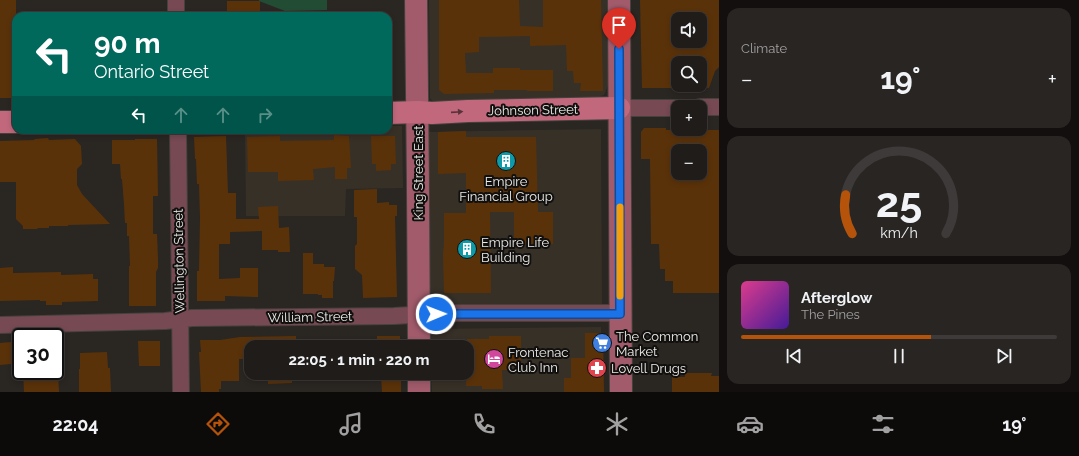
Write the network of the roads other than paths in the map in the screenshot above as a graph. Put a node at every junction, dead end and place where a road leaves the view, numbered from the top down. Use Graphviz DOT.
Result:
graph roads {
  1 [pos="176,0"];
  2 [pos="416,0"];
  3 [pos="619,0"];
  4 [pos="176,12"];
  5 [pos="707,107"];
  6 [pos="719,107"];
  7 [pos="619,108"];
  8 [pos="671,108"];
  9 [pos="418,112"];
  10 [pos="392,113"];
  11 [pos="0,122"];
  12 [pos="12,122"];
  13 [pos="178,134"];
  14 [pos="620,314"];
  15 [pos="418,315"];
  16 [pos="179,319"];
  17 [pos="0,326"];
  18 [pos="419,340"];
  19 [pos="419,380"];
  20 [pos="181,392"];
  21 [pos="419,392"];
  22 [pos="621,392"];
  1 -- 4 [label="street"];
  2 -- 9 [label="main road, King Street East"];
  3 -- 7 [label="main road"];
  5 -- 6 [label="street"];
  7 -- 8 [label="street, Johnson Street"];
  9 -- 7 [label="main road, Johnson Street, one-way"];
  7 -- 14 [label="main road"];
  9 -- 10 [label="main road, Johnson Street"];
  9 -- 15 [label="main road, King Street East"];
  11 -- 12 [label="main road"];
  13 -- 16 [label="street, Wellington Street"];
  14 -- 15 [label="street, William Street"];
  14 -- 22 [label="main road"];
  15 -- 16 [label="street, William Street"];
  15 -- 18 [label="main road, King Street East"];
  16 -- 17 [label="street, William Street"];
  16 -- 20 [label="street, Wellington Street"];
  19 -- 21 [label="main road"];
}
